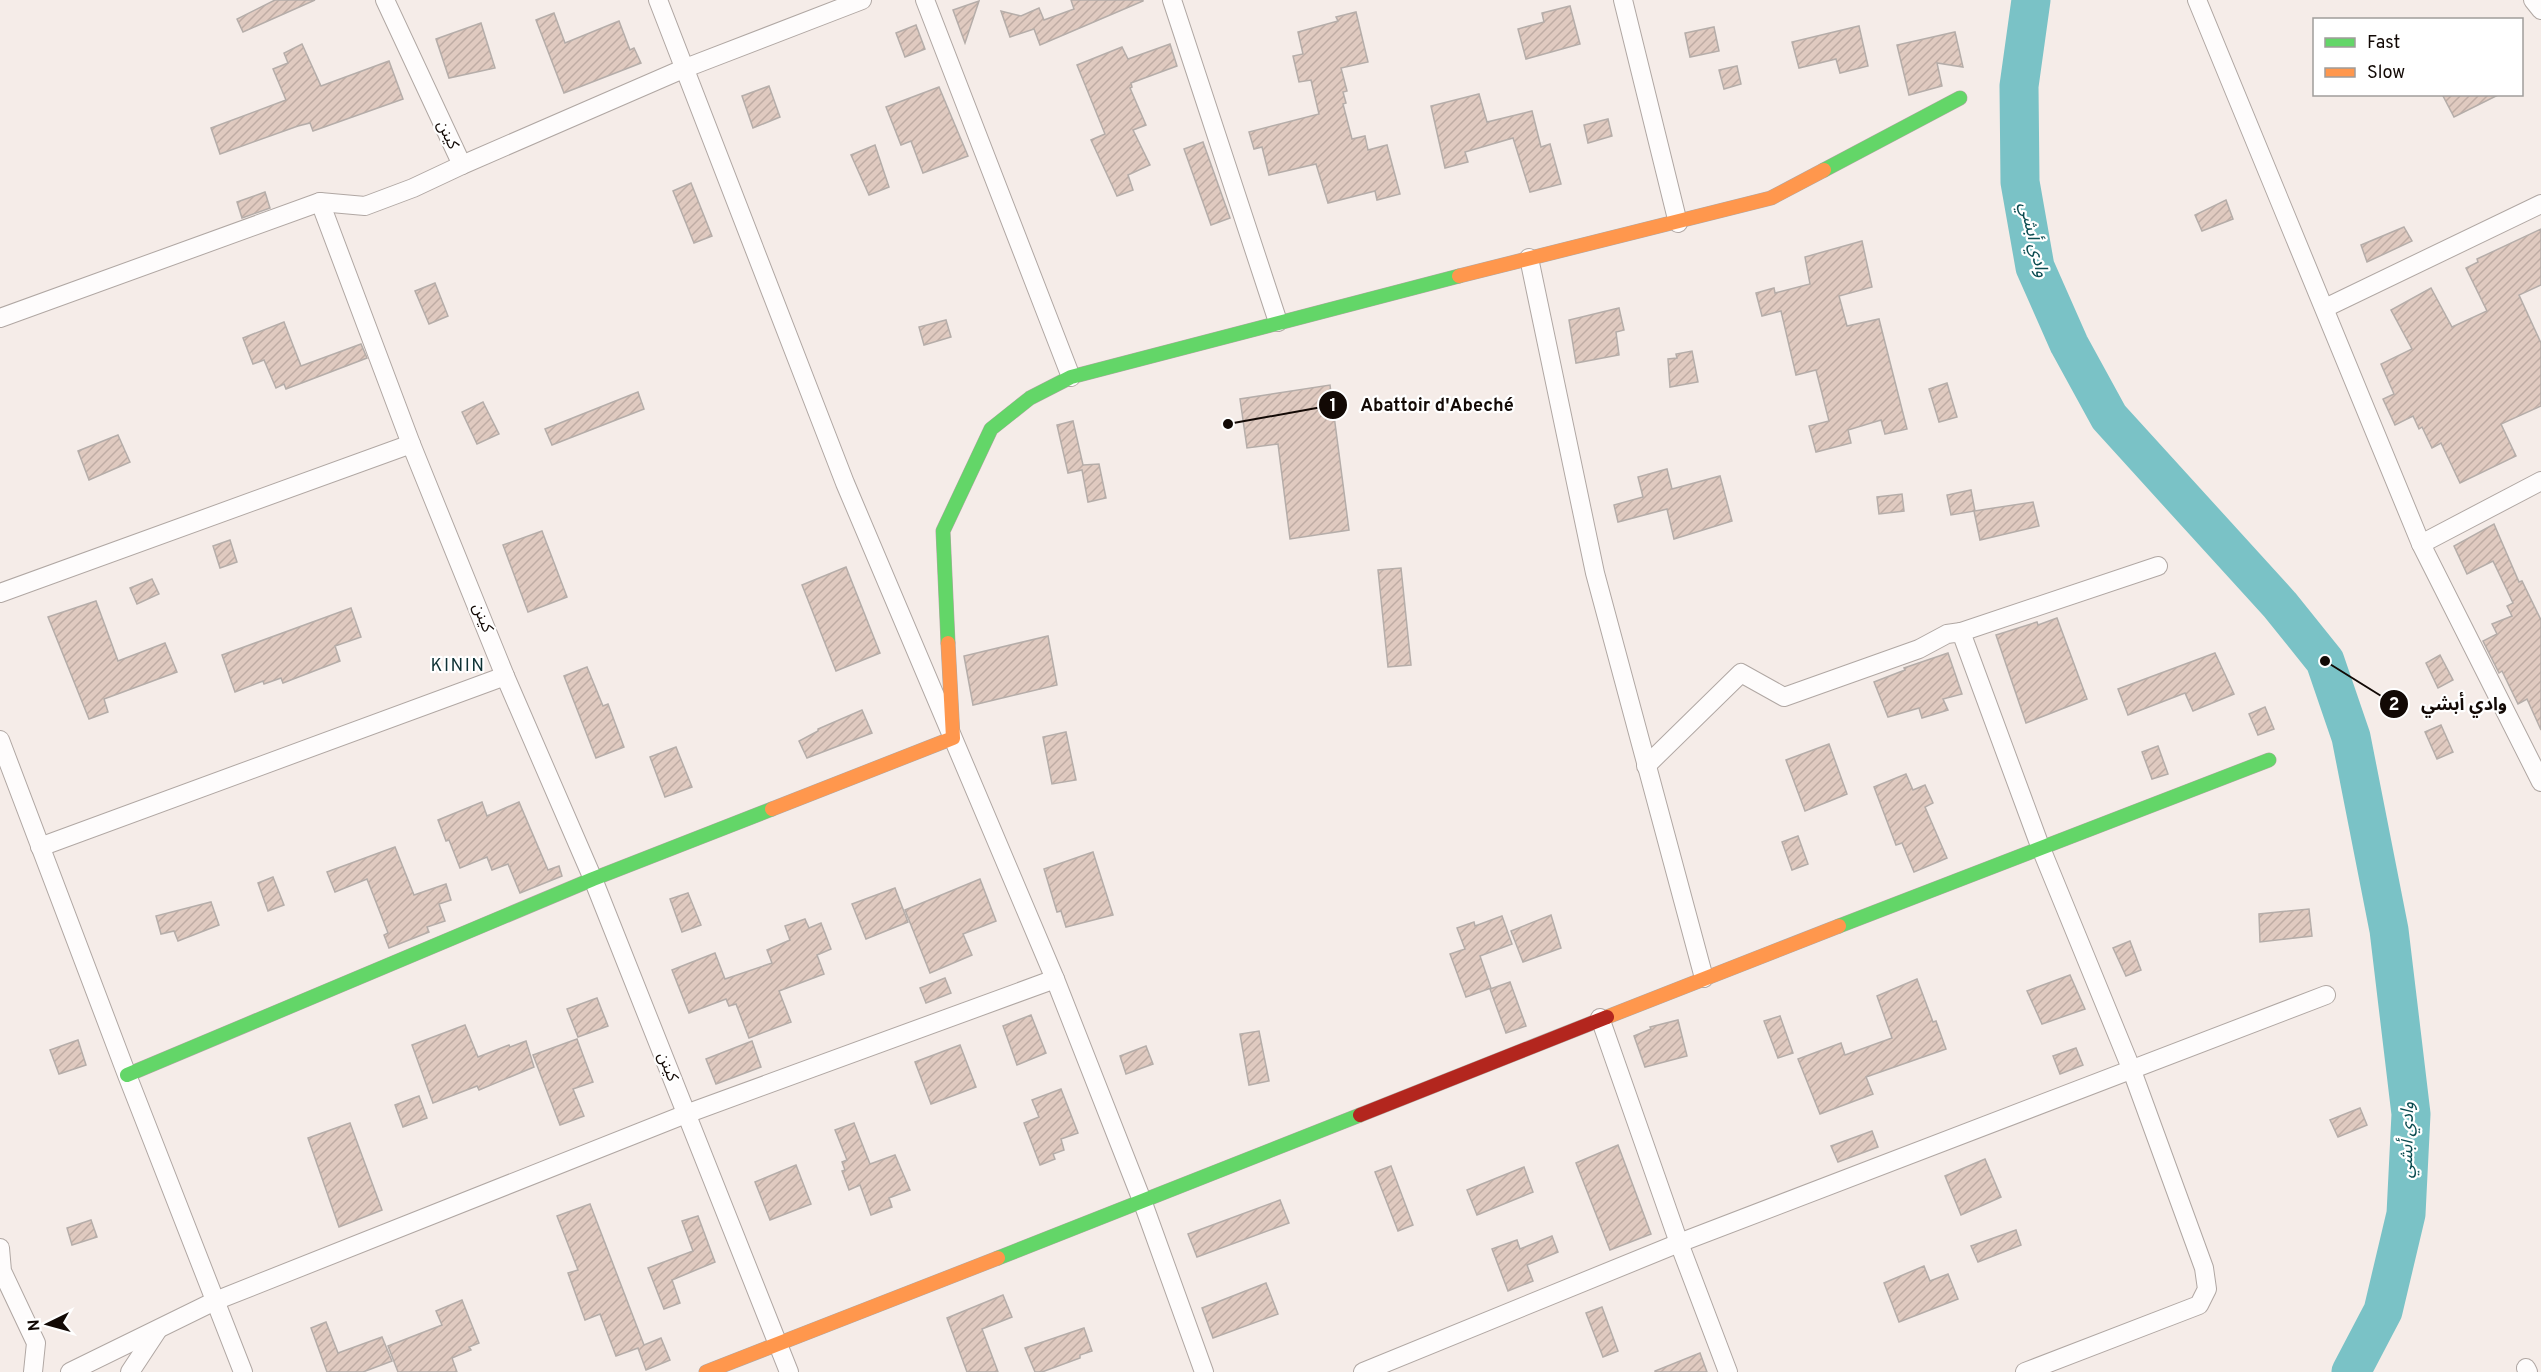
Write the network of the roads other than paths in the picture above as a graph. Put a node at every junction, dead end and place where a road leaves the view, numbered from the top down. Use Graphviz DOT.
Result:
graph roads {
  1 [pos="385,0"];
  2 [pos="658,0"];
  3 [pos="862,0"];
  4 [pos="925,0"];
  5 [pos="1172,0"];
  6 [pos="1623,0"];
  7 [pos="2197,0"];
  8 [pos="2533,0"];
  9 [pos="2541,10"];
  10 [pos="683,69"];
  11 [pos="1960,98"];
  12 [pos="462,165"];
  13 [pos="320,202"];
  14 [pos="2541,204"];
  15 [pos="1678,223"];
  16 [pos="1529,258"];
  17 [pos="2325,308"];
  18 [pos="0,318"];
  19 [pos="1278,322"];
  20 [pos="1071,377"];
  21 [pos="411,444"];
  22 [pos="2541,481"];
  23 [pos="2421,544"];
  24 [pos="2158,566"];
  25 [pos="0,593"];
  26 [pos="1960,632"];
  27 [pos="505,676"];
  28 [pos="953,738"];
  29 [pos="0,740"];
  30 [pos="2269,760"];
  31 [pos="1646,766"];
  32 [pos="2541,782"];
  33 [pos="40,846"];
  34 [pos="2040,846"];
  35 [pos="593,879"];
  36 [pos="1704,978"];
  37 [pos="1055,979"];
  38 [pos="2326,994"];
  39 [pos="1600,1018"];
  40 [pos="2131,1068"];
  41 [pos="127,1075"];
  42 [pos="686,1114"];
  43 [pos="1143,1203"];
  44 [pos="1679,1243"];
  45 [pos="0,1248"];
  46 [pos="215,1301"];
  47 [pos="158,1329"];
  48 [pos="778,1344"];
  49 [pos="33,1372"];
  50 [pos="70,1372"];
  51 [pos="129,1372"];
  52 [pos="243,1372"];
  53 [pos="706,1372"];
  54 [pos="789,1372"];
  55 [pos="1204,1372"];
  56 [pos="1363,1372"];
  57 [pos="1728,1372"];
  58 [pos="2025,1372"];
  1 -- 12 [label="street, كينن"];
  2 -- 10 [label="street"];
  3 -- 10 [label="street"];
  4 -- 20 [label="street"];
  5 -- 19 [label="street"];
  6 -- 15 [label="street"];
  7 -- 17 [label="street"];
  8 -- 9 [label="street"];
  10 -- 12 [label="street"];
  10 -- 28 [label="street"];
  11 -- 15 [label="street"];
  12 -- 13 [label="street, كينن"];
  13 -- 18 [label="street"];
  13 -- 21 [label="street, كينن"];
  14 -- 17 [label="street"];
  15 -- 16 [label="street"];
  16 -- 19 [label="street"];
  16 -- 31 [label="street"];
  17 -- 23 [label="street"];
  19 -- 20 [label="street"];
  20 -- 28 [label="street"];
  21 -- 25 [label="street"];
  21 -- 27 [label="street, كينن"];
  22 -- 23 [label="street"];
  23 -- 32 [label="street"];
  24 -- 26 [label="street"];
  26 -- 31 [label="street"];
  26 -- 34 [label="street"];
  27 -- 33 [label="street"];
  27 -- 35 [label="street, كينن"];
  28 -- 35 [label="street"];
  28 -- 37 [label="street"];
  29 -- 33 [label="street"];
  30 -- 34 [label="street"];
  31 -- 36 [label="street"];
  33 -- 41 [label="street"];
  34 -- 36 [label="street"];
  34 -- 40 [label="street"];
  35 -- 41 [label="street"];
  35 -- 42 [label="street, كينن"];
  36 -- 39 [label="street"];
  37 -- 42 [label="street"];
  37 -- 43 [label="street"];
  38 -- 40 [label="street"];
  39 -- 43 [label="street"];
  39 -- 44 [label="street"];
  40 -- 44 [label="street"];
  40 -- 58 [label="street"];
  41 -- 46 [label="street"];
  42 -- 46 [label="street"];
  42 -- 48 [label="street, كينن"];
  43 -- 48 [label="street"];
  43 -- 55 [label="street"];
  44 -- 56 [label="street"];
  44 -- 57 [label="street"];
  45 -- 49 [label="street"];
  46 -- 47 [label="street"];
  46 -- 52 [label="street"];
  47 -- 50 [label="street"];
  47 -- 51 [label="street"];
  48 -- 53 [label="street"];
  48 -- 54 [label="street, كينن"];
}
